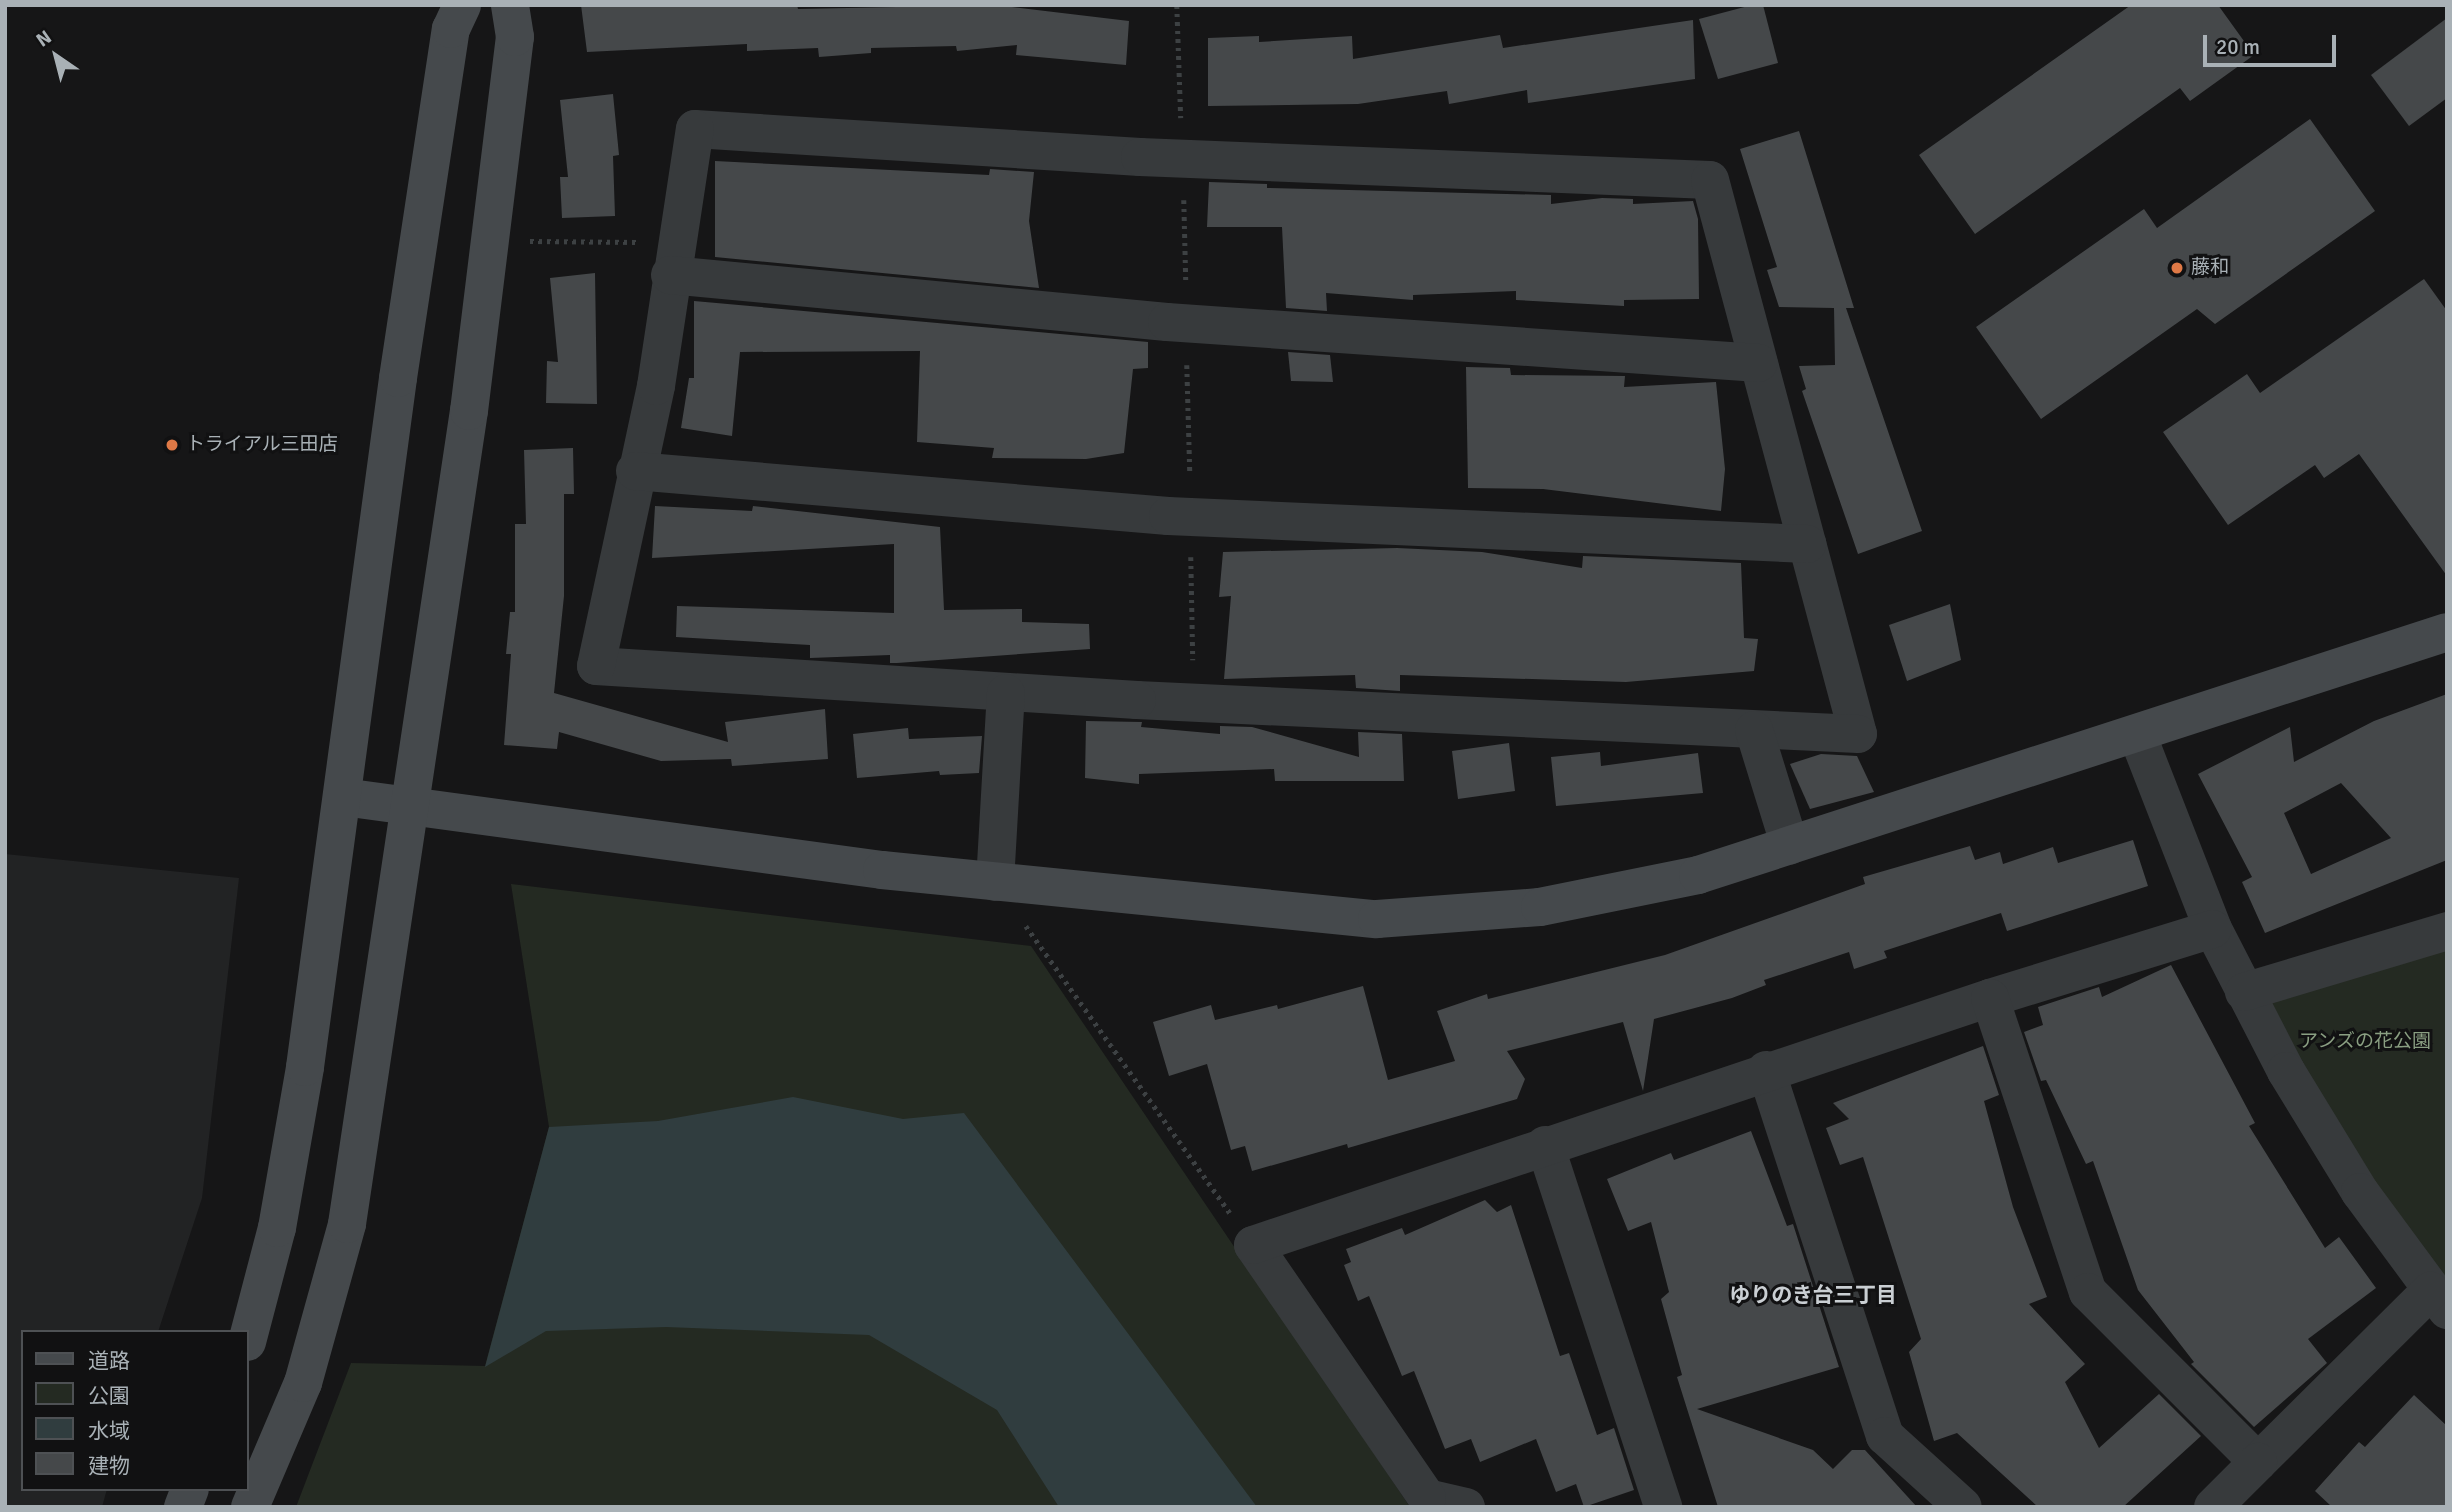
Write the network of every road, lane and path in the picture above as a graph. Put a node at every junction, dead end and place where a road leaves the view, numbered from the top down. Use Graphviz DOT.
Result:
graph roads {
  1 [pos="462,5"];
  2 [pos="510,5"];
  3 [pos="1177,5"];
  4 [pos="1183,159"];
  5 [pos="491,241"];
  6 [pos="673,259"];
  7 [pos="1186,284"];
  8 [pos="1187,354"];
  9 [pos="1759,363"];
  10 [pos="635,471"];
  11 [pos="1190,480"];
  12 [pos="1807,544"];
  13 [pos="1191,550"];
  14 [pos="2447,632"];
  15 [pos="1006,693"];
  16 [pos="1194,703"];
  17 [pos="1754,730"];
  18 [pos="2137,734"];
  19 [pos="343,797"];
  20 [pos="411,808"];
  21 [pos="1790,846"];
  22 [pos="995,882"];
  23 [pos="2213,929"];
  24 [pos="2447,931"];
  25 [pos="2244,992"];
  26 [pos="1990,998"];
  27 [pos="1766,1070"];
  28 [pos="1545,1145"];
  29 [pos="1253,1245"];
  30 [pos="2438,1301"];
  31 [pos="248,1338"];
  32 [pos="2258,1462"];
  33 [pos="250,1507"];
  34 [pos="1466,1507"];
  35 [pos="1663,1507"];
  36 [pos="1963,1507"];
  37 [pos="2213,1507"];
  1 -- 19 [label="street"];
  2 -- 5 [label="street"];
  3 -- 4 [label="path"];
  4 -- 6 [label="street"];
  4 -- 7 [label="path"];
  4 -- 9 [label="street"];
  5 -- 6 [label="path"];
  5 -- 20 [label="street"];
  6 -- 9 [label="street"];
  6 -- 10 [label="street"];
  8 -- 11 [label="path"];
  9 -- 12 [label="street"];
  10 -- 12 [label="street"];
  10 -- 15 [label="street"];
  12 -- 17 [label="street"];
  13 -- 16 [label="path"];
  14 -- 18 [label="street"];
  15 -- 16 [label="street"];
  15 -- 22 [label="street"];
  16 -- 17 [label="street"];
  17 -- 21 [label="street"];
  18 -- 21 [label="street"];
  18 -- 23 [label="street"];
  19 -- 20 [label="street"];
  19 -- 31 [label="street"];
  20 -- 22 [label="street"];
  20 -- 33 [label="street"];
  21 -- 22 [label="street"];
  22 -- 29 [label="path"];
  23 -- 25 [label="street"];
  23 -- 26 [label="street"];
  24 -- 25 [label="street"];
  25 -- 30 [label="street"];
  26 -- 27 [label="street"];
  26 -- 32 [label="street"];
  27 -- 28 [label="street"];
  27 -- 36 [label="street"];
  28 -- 29 [label="street"];
  28 -- 35 [label="street"];
  29 -- 34 [label="street"];
  30 -- 32 [label="street"];
  32 -- 37 [label="street"];
}
